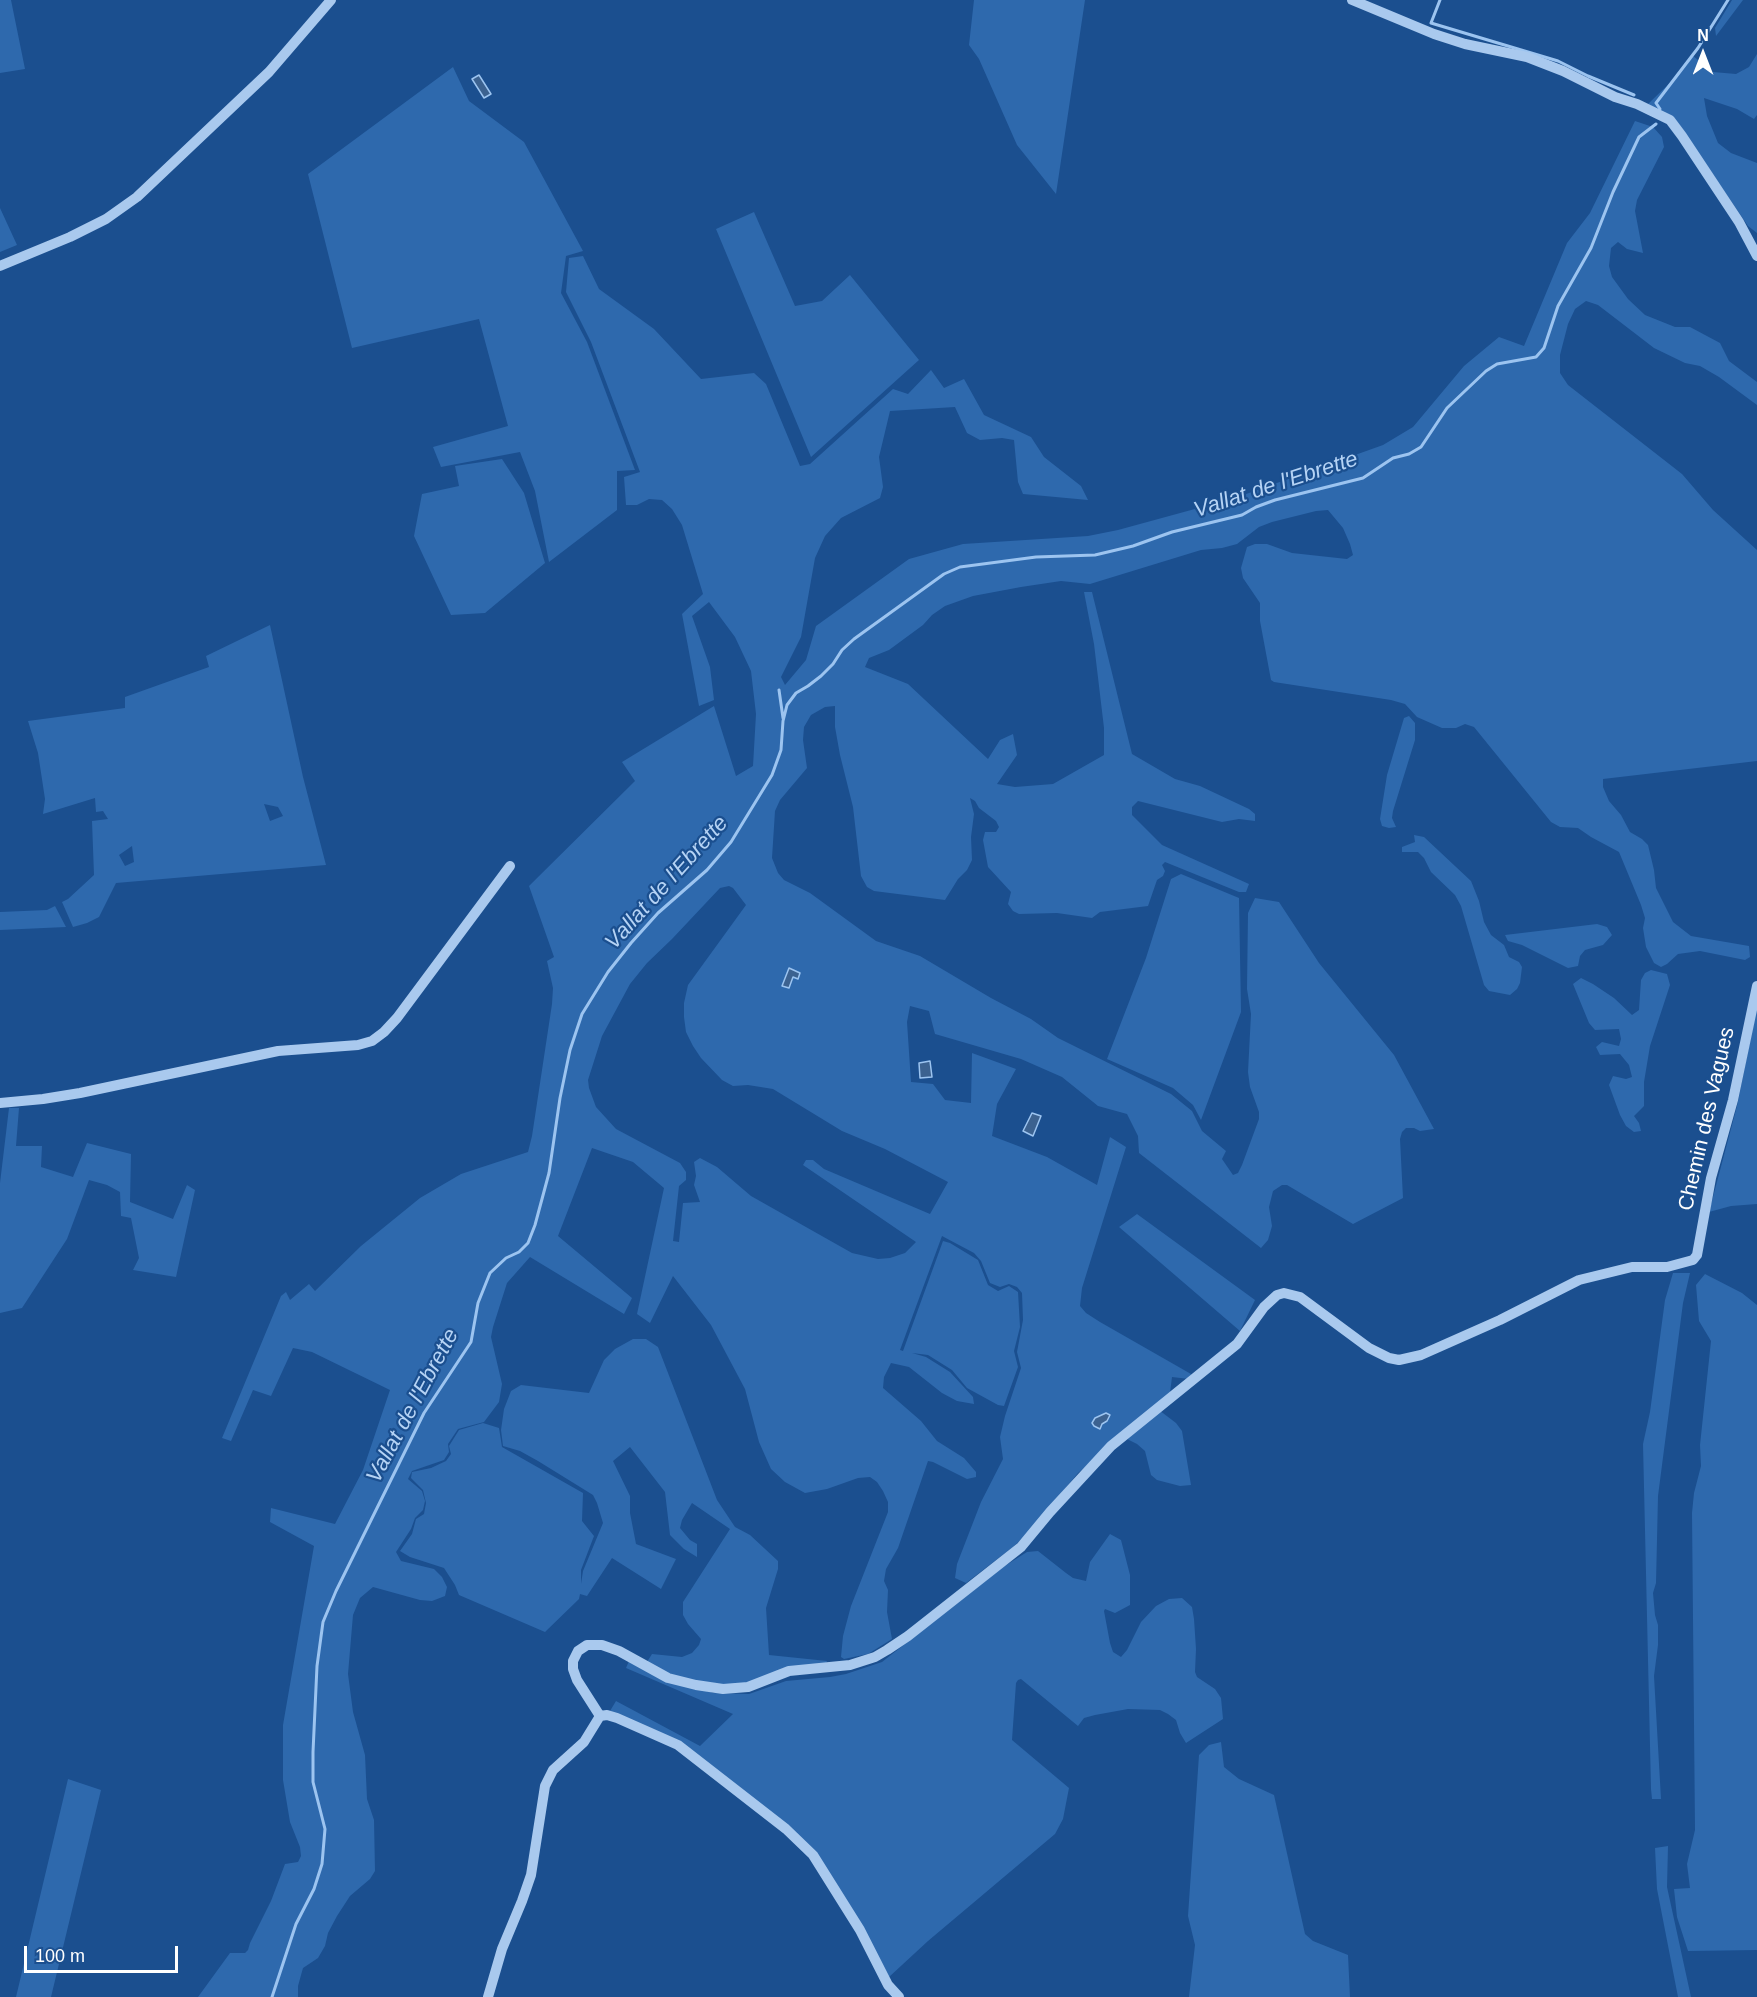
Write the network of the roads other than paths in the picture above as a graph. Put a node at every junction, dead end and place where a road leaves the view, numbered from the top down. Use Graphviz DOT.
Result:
graph roads {
  1 [pos="331,0"];
  2 [pos="1352,0"];
  3 [pos="1757,256"];
  4 [pos="0,266"];
  5 [pos="510,866"];
  6 [pos="1757,986"];
  7 [pos="0,1102"];
  8 [pos="600,1716"];
  9 [pos="488,1997"];
  10 [pos="898,1997"];
  1 -- 4 [label="street"];
  2 -- 3 [label="street"];
  5 -- 7 [label="street"];
  6 -- 8 [label="street, Chemin des Vagues"];
  8 -- 9 [label="street"];
  8 -- 10 [label="street"];
}
